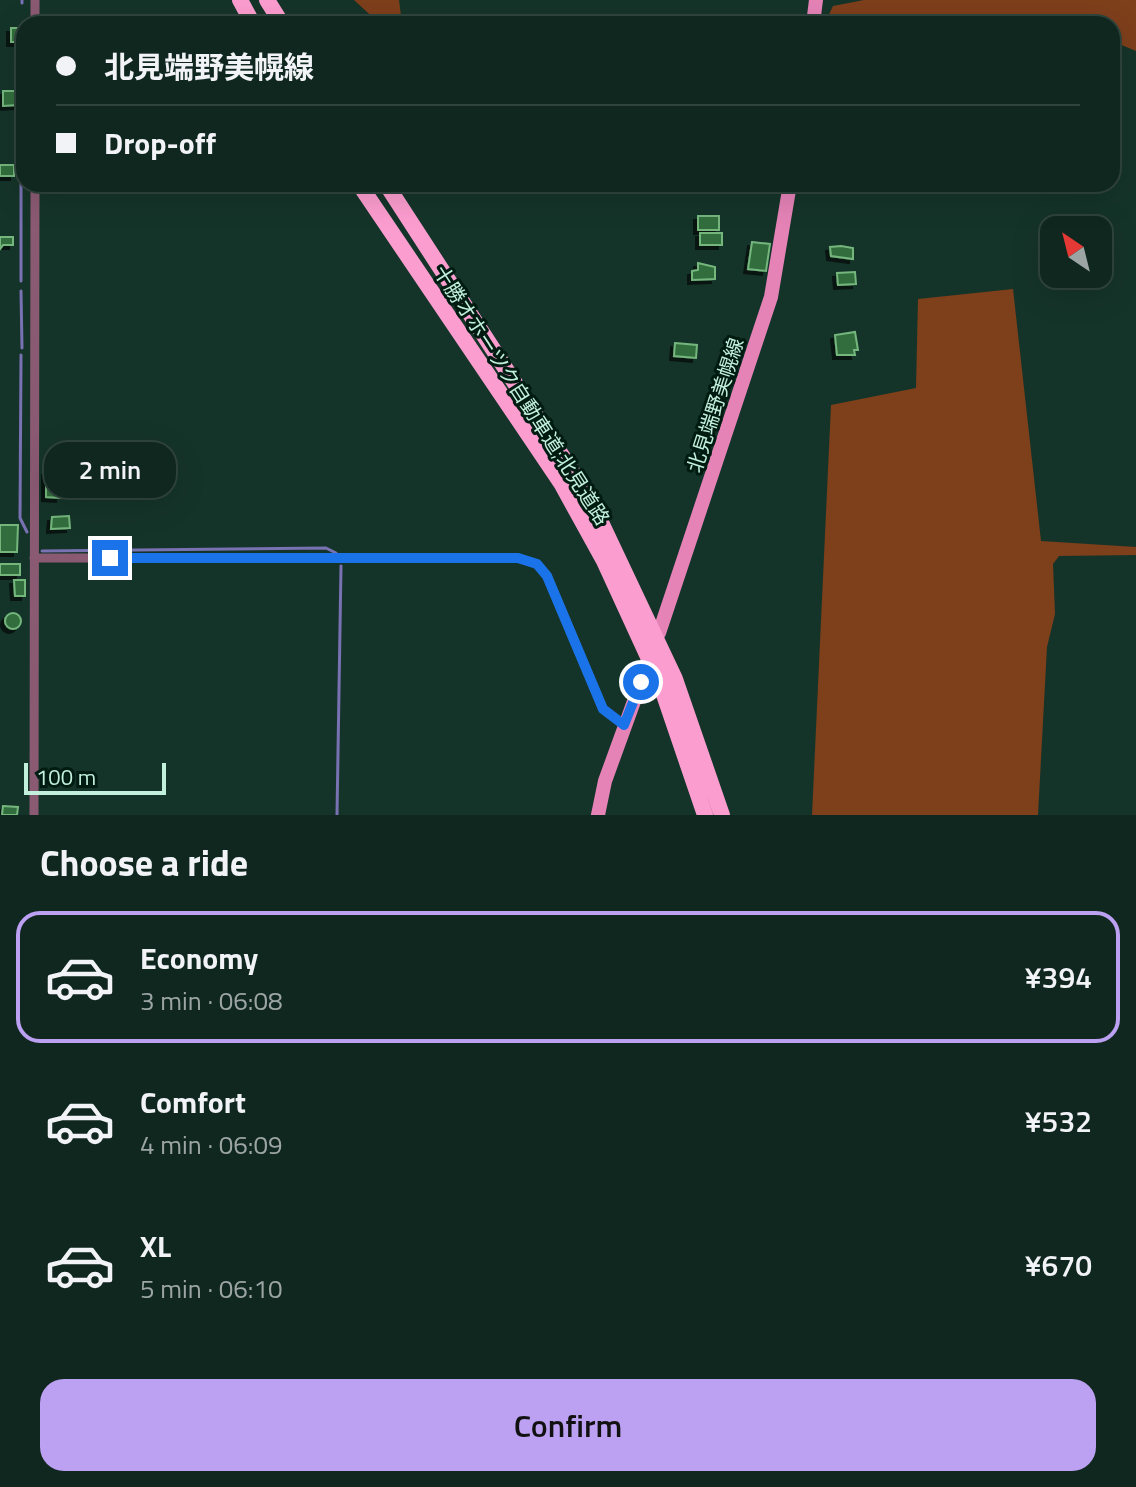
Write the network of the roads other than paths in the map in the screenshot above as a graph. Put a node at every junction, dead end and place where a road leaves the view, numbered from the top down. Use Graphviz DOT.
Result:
graph roads {
  1 [pos="35,192"];
  2 [pos="364,192"];
  3 [pos="391,192"];
  4 [pos="789,192"];
  5 [pos="34,558"];
  6 [pos="659,633"];
  7 [pos="641,682"];
  8 [pos="624,725"];
  9 [pos="34,815"];
  10 [pos="598,815"];
  11 [pos="705,815"];
  12 [pos="722,815"];
  1 -- 5 [label="street"];
  2 -- 11 [label="highway, 十勝オホーツク自動車道;北見道路"];
  3 -- 12 [label="highway, 十勝オホーツク自動車道;北見道路"];
  4 -- 6 [label="main road, 北見端野美幌線"];
  5 -- 8 [label="street"];
  5 -- 9 [label="street"];
  7 -- 8 [label="main road"];
  8 -- 10 [label="main road"];
}
